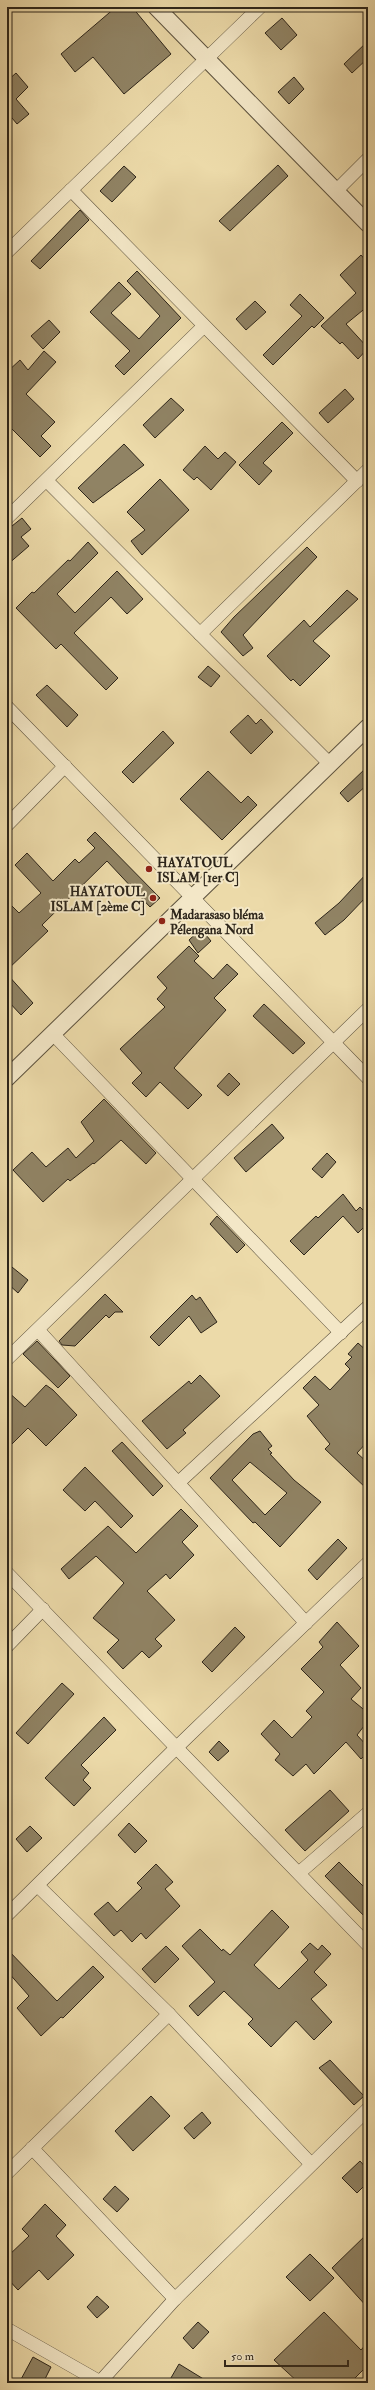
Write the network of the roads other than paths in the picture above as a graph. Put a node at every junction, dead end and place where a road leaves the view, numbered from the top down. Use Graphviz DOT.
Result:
graph roads {
  1 [pos="156,7"];
  2 [pos="260,7"];
  3 [pos="207,58"];
  4 [pos="368,159"];
  5 [pos="71,190"];
  6 [pos="336,191"];
  7 [pos="368,224"];
  8 [pos="7,252"];
  9 [pos="204,326"];
  10 [pos="368,470"];
  11 [pos="47,481"];
  12 [pos="357,481"];
  13 [pos="7,518"];
  14 [pos="200,634"];
  15 [pos="7,707"];
  16 [pos="368,727"];
  17 [pos="330,764"];
  18 [pos="65,766"];
  19 [pos="7,825"];
  20 [pos="194,898"];
  21 [pos="368,1009"];
  22 [pos="53,1034"];
  23 [pos="334,1043"];
  24 [pos="7,1078"];
  25 [pos="368,1078"];
  26 [pos="191,1178"];
  27 [pos="368,1307"];
  28 [pos="38,1330"];
  29 [pos="341,1333"];
  30 [pos="7,1359"];
  31 [pos="178,1483"];
  32 [pos="368,1563"];
  33 [pos="7,1573"];
  34 [pos="43,1609"];
  35 [pos="306,1623"];
  36 [pos="7,1646"];
  37 [pos="177,1747"];
  38 [pos="368,1813"];
  39 [pos="299,1873"];
  40 [pos="38,1886"];
  41 [pos="7,1915"];
  42 [pos="368,1945"];
  43 [pos="169,2014"];
  44 [pos="368,2109"];
  45 [pos="32,2148"];
  46 [pos="311,2164"];
  47 [pos="7,2173"];
  48 [pos="175,2299"];
  49 [pos="7,2328"];
  50 [pos="101,2382"];
  1 -- 3 [label="street"];
  2 -- 3 [label="street"];
  3 -- 5 [label="street"];
  3 -- 6 [label="street"];
  4 -- 6 [label="street"];
  5 -- 8 [label="street"];
  5 -- 9 [label="street"];
  6 -- 7 [label="street"];
  9 -- 11 [label="street"];
  9 -- 12 [label="street"];
  10 -- 12 [label="street"];
  11 -- 13 [label="street"];
  11 -- 14 [label="street"];
  12 -- 14 [label="street"];
  14 -- 17 [label="street"];
  15 -- 18 [label="street"];
  16 -- 17 [label="street"];
  17 -- 20 [label="street"];
  18 -- 19 [label="street"];
  18 -- 20 [label="street"];
  20 -- 22 [label="street"];
  20 -- 23 [label="street"];
  21 -- 23 [label="street"];
  22 -- 24 [label="street"];
  22 -- 26 [label="street"];
  23 -- 25 [label="street"];
  23 -- 26 [label="street"];
  26 -- 28 [label="street"];
  26 -- 29 [label="street"];
  27 -- 29 [label="street"];
  28 -- 30 [label="street"];
  28 -- 31 [label="street"];
  29 -- 31 [label="street"];
  31 -- 35 [label="street"];
  32 -- 35 [label="street"];
  33 -- 34 [label="street"];
  34 -- 36 [label="street"];
  34 -- 37 [label="street"];
  35 -- 37 [label="street"];
  37 -- 39 [label="street"];
  37 -- 40 [label="street"];
  38 -- 39 [label="street"];
  39 -- 42 [label="street"];
  40 -- 41 [label="street"];
  40 -- 43 [label="street"];
  43 -- 45 [label="street"];
  43 -- 46 [label="street"];
  44 -- 46 [label="street"];
  45 -- 47 [label="street"];
  45 -- 48 [label="street"];
  46 -- 48 [label="street"];
  48 -- 50 [label="street"];
  49 -- 50 [label="street"];
}
